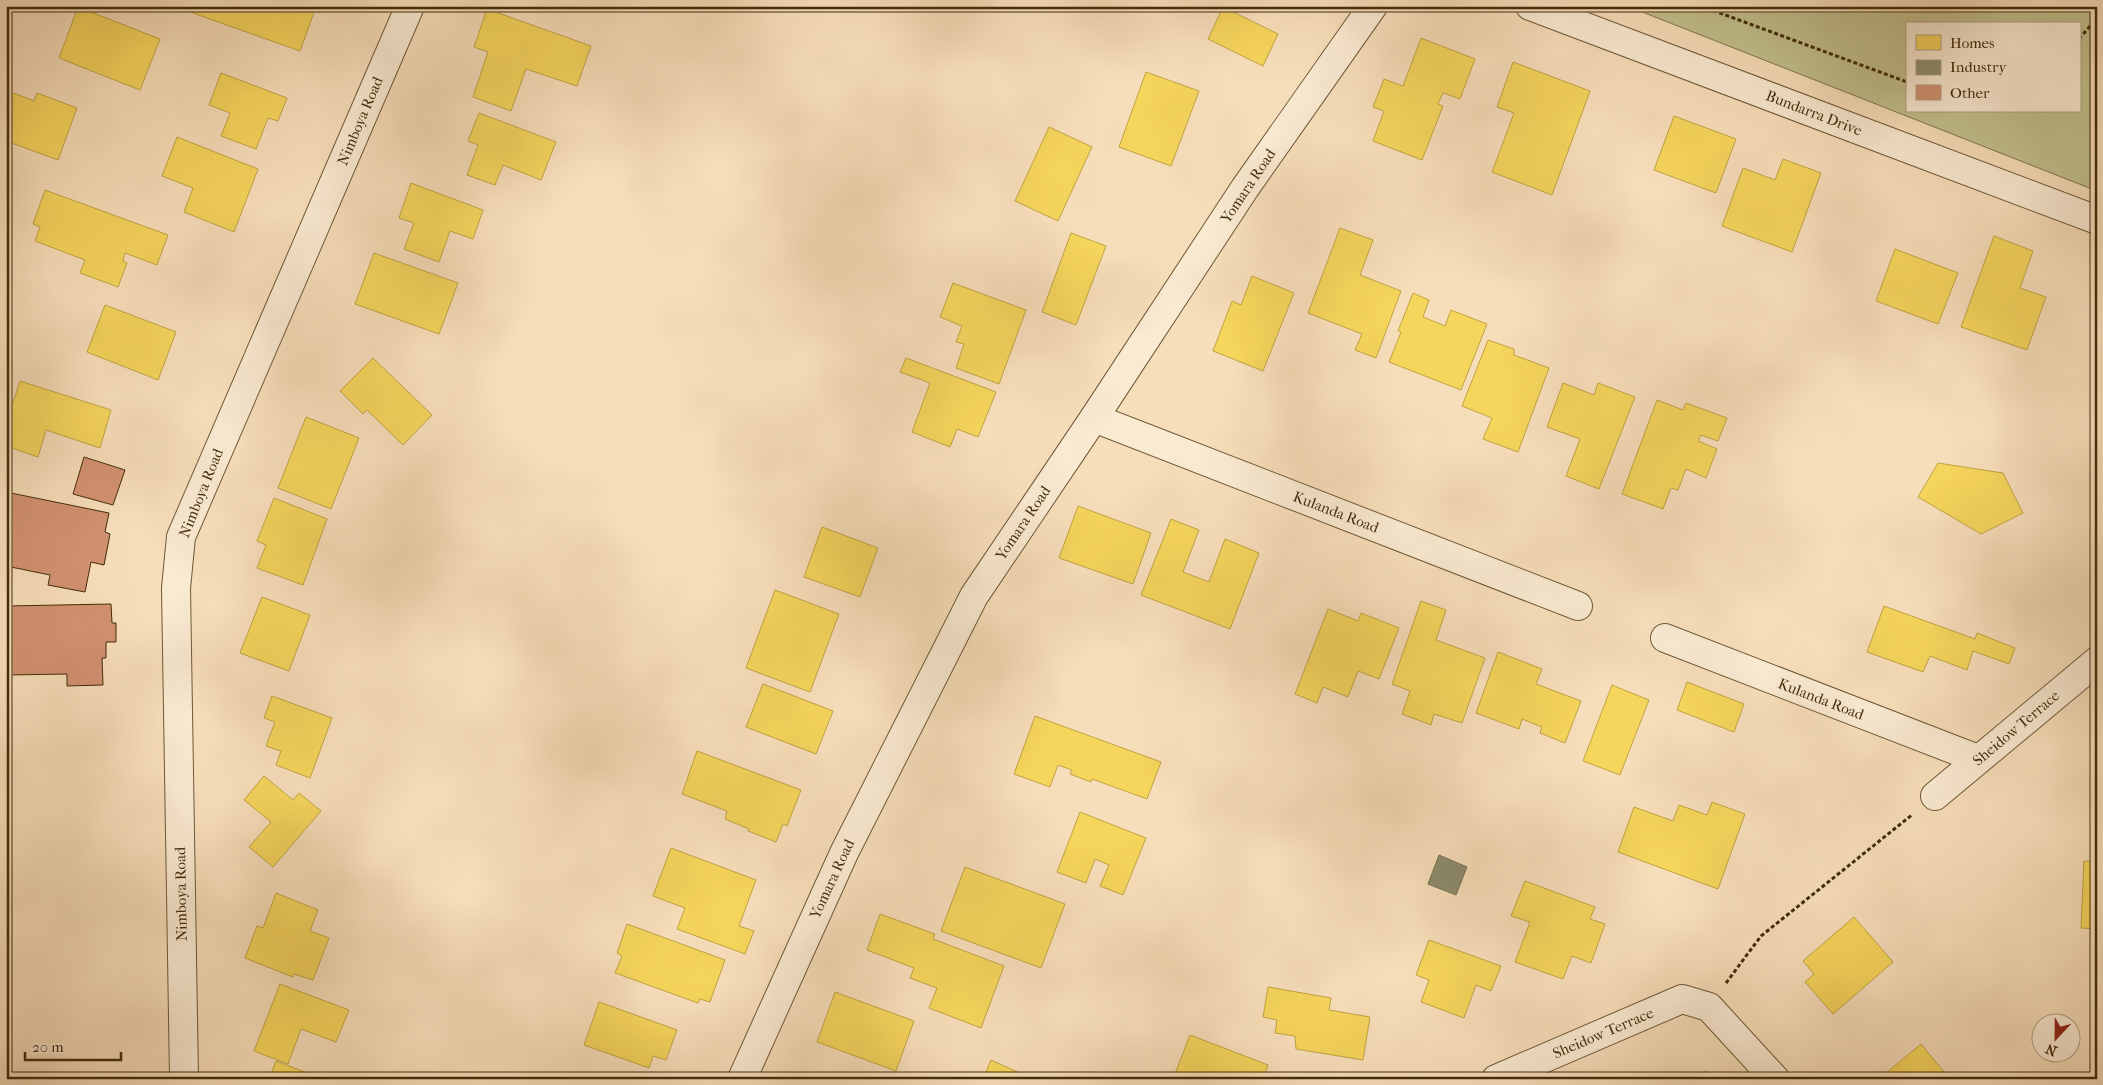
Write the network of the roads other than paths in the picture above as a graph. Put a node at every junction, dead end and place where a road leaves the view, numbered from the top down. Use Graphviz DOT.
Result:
graph roads {
  1 [pos="410,6"];
  2 [pos="1373,6"];
  3 [pos="1530,6"];
  4 [pos="2097,220"];
  5 [pos="1094,418"];
  6 [pos="1578,606"];
  7 [pos="1665,638"];
  8 [pos="2097,661"];
  9 [pos="1978,759"];
  10 [pos="1935,796"];
  11 [pos="184,1079"];
  12 [pos="742,1079"];
  13 [pos="1496,1079"];
  14 [pos="1775,1079"];
  1 -- 11 [label="street, Nimboya Road"];
  2 -- 5 [label="street, Yomara Road"];
  3 -- 4 [label="street, Bundarra Drive"];
  5 -- 6 [label="street, Kulanda Road"];
  5 -- 12 [label="street, Yomara Road"];
  7 -- 9 [label="street, Kulanda Road"];
  8 -- 9 [label="street, Sheidow Terrace"];
  9 -- 10 [label="street, Sheidow Terrace"];
  13 -- 14 [label="street, Sheidow Terrace"];
}
